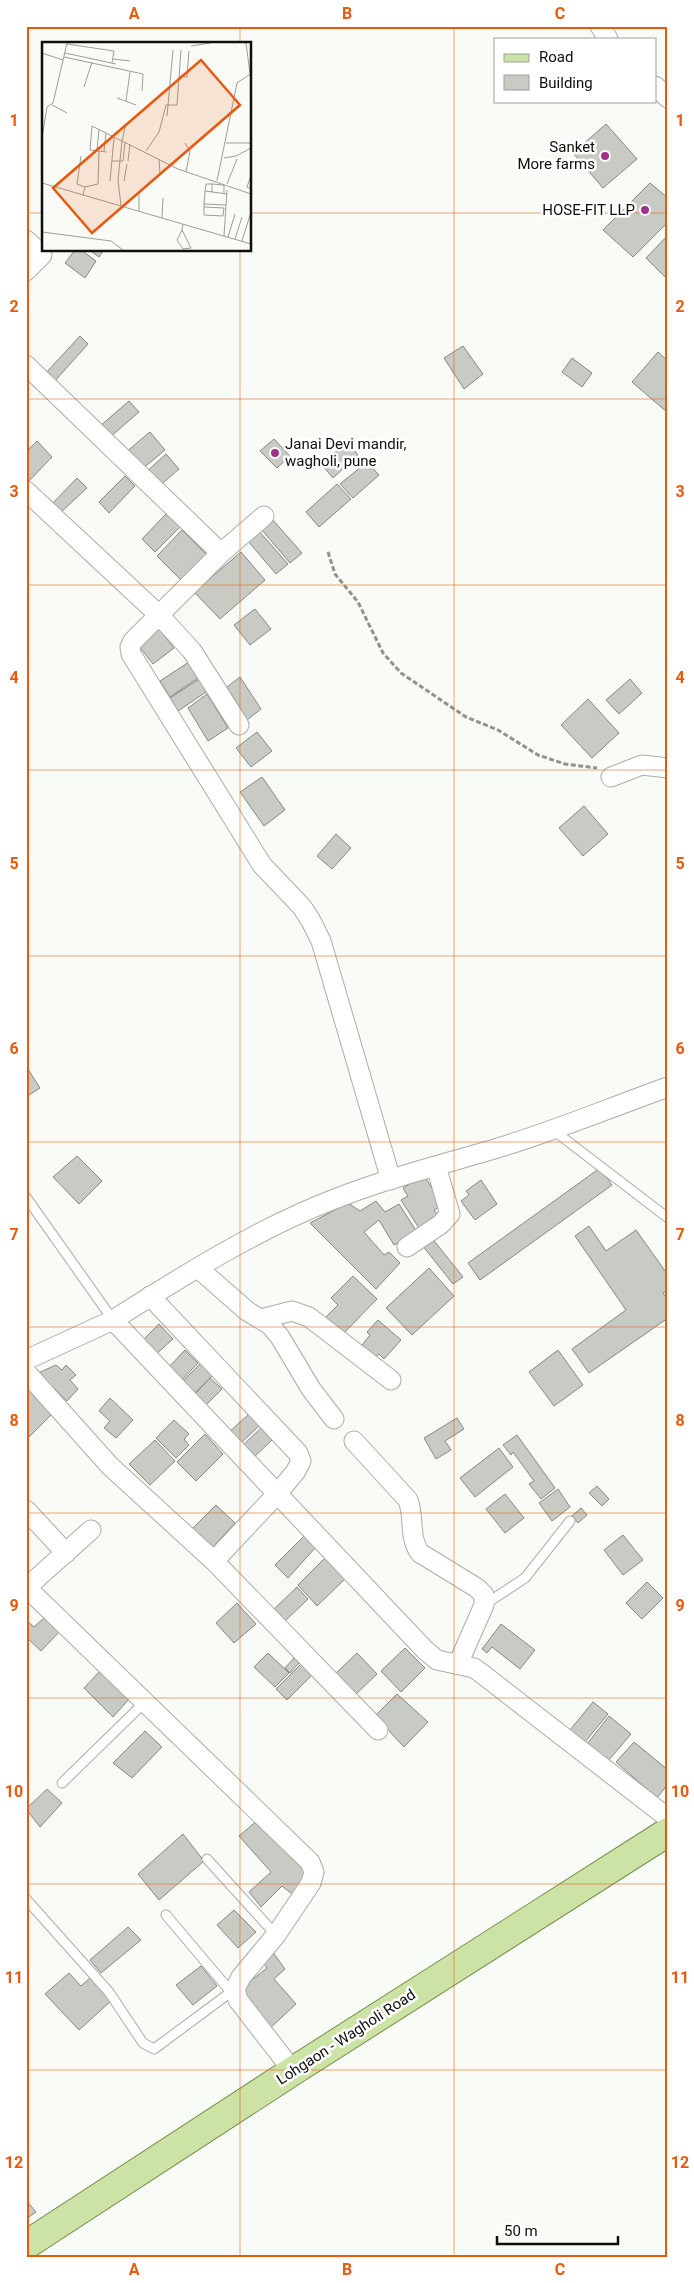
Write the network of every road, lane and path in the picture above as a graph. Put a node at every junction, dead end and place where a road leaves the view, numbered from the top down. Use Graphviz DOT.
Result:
graph roads {
  1 [pos="600,26"];
  2 [pos="607,38"];
  3 [pos="656,87"];
  4 [pos="668,98"];
  5 [pos="26,240"];
  6 [pos="26,271"];
  7 [pos="26,366"];
  8 [pos="26,491"];
  9 [pos="264,516"];
  10 [pos="328,552"];
  11 [pos="221,553"];
  12 [pos="160,616"];
  13 [pos="239,725"];
  14 [pos="668,768"];
  15 [pos="610,777"];
  16 [pos="668,1087"];
  17 [pos="552,1129"];
  18 [pos="436,1166"];
  19 [pos="391,1180"];
  20 [pos="26,1197"];
  21 [pos="668,1218"];
  22 [pos="407,1247"];
  23 [pos="198,1268"];
  24 [pos="150,1296"];
  25 [pos="262,1319"];
  26 [pos="113,1320"];
  27 [pos="26,1360"];
  28 [pos="26,1372"];
  29 [pos="391,1380"];
  30 [pos="334,1420"];
  31 [pos="354,1441"];
  32 [pos="277,1494"];
  33 [pos="26,1510"];
  34 [pos="570,1521"];
  35 [pos="90,1530"];
  36 [pos="66,1553"];
  37 [pos="214,1561"];
  38 [pos="26,1588"];
  39 [pos="484,1605"];
  40 [pos="458,1664"];
  41 [pos="145,1702"];
  42 [pos="378,1730"];
  43 [pos="62,1783"];
  44 [pos="668,1818"];
  45 [pos="668,1832"];
  46 [pos="208,1858"];
  47 [pos="26,1899"];
  48 [pos="166,1915"];
  49 [pos="276,1935"];
  50 [pos="233,1990"];
  51 [pos="293,2071"];
  52 [pos="26,2245"];
  1 -- 2 [label="street"];
  3 -- 4 [label="street"];
  5 -- 6 [label="street"];
  7 -- 11 [label="street"];
  8 -- 12 [label="street"];
  9 -- 11 [label="street"];
  10 -- 15 [label="path"];
  11 -- 12 [label="street"];
  12 -- 13 [label="street"];
  12 -- 19 [label="street"];
  14 -- 15 [label="street"];
  16 -- 17 [label="street"];
  17 -- 18 [label="street"];
  17 -- 21 [label="lane"];
  18 -- 19 [label="street"];
  18 -- 22 [label="street"];
  19 -- 23 [label="street"];
  20 -- 26 [label="lane"];
  23 -- 24 [label="street"];
  23 -- 25 [label="street"];
  24 -- 26 [label="street"];
  24 -- 32 [label="street"];
  25 -- 29 [label="street"];
  25 -- 30 [label="street"];
  26 -- 27 [label="street"];
  26 -- 32 [label="street"];
  28 -- 37 [label="street"];
  31 -- 39 [label="street"];
  32 -- 37 [label="street"];
  32 -- 40 [label="street"];
  33 -- 36 [label="street"];
  34 -- 39 [label="lane"];
  35 -- 36 [label="street"];
  36 -- 38 [label="street"];
  37 -- 42 [label="street"];
  38 -- 41 [label="street"];
  39 -- 40 [label="street"];
  40 -- 44 [label="street"];
  41 -- 43 [label="lane"];
  41 -- 49 [label="street"];
  45 -- 51 [label="main road, Lohgaon - Wagholi Road"];
  46 -- 49 [label="lane"];
  47 -- 50 [label="lane"];
  48 -- 50 [label="lane"];
  49 -- 50 [label="street"];
  50 -- 51 [label="street"];
  51 -- 52 [label="main road, Lohgaon - Wagholi Road"];
}
